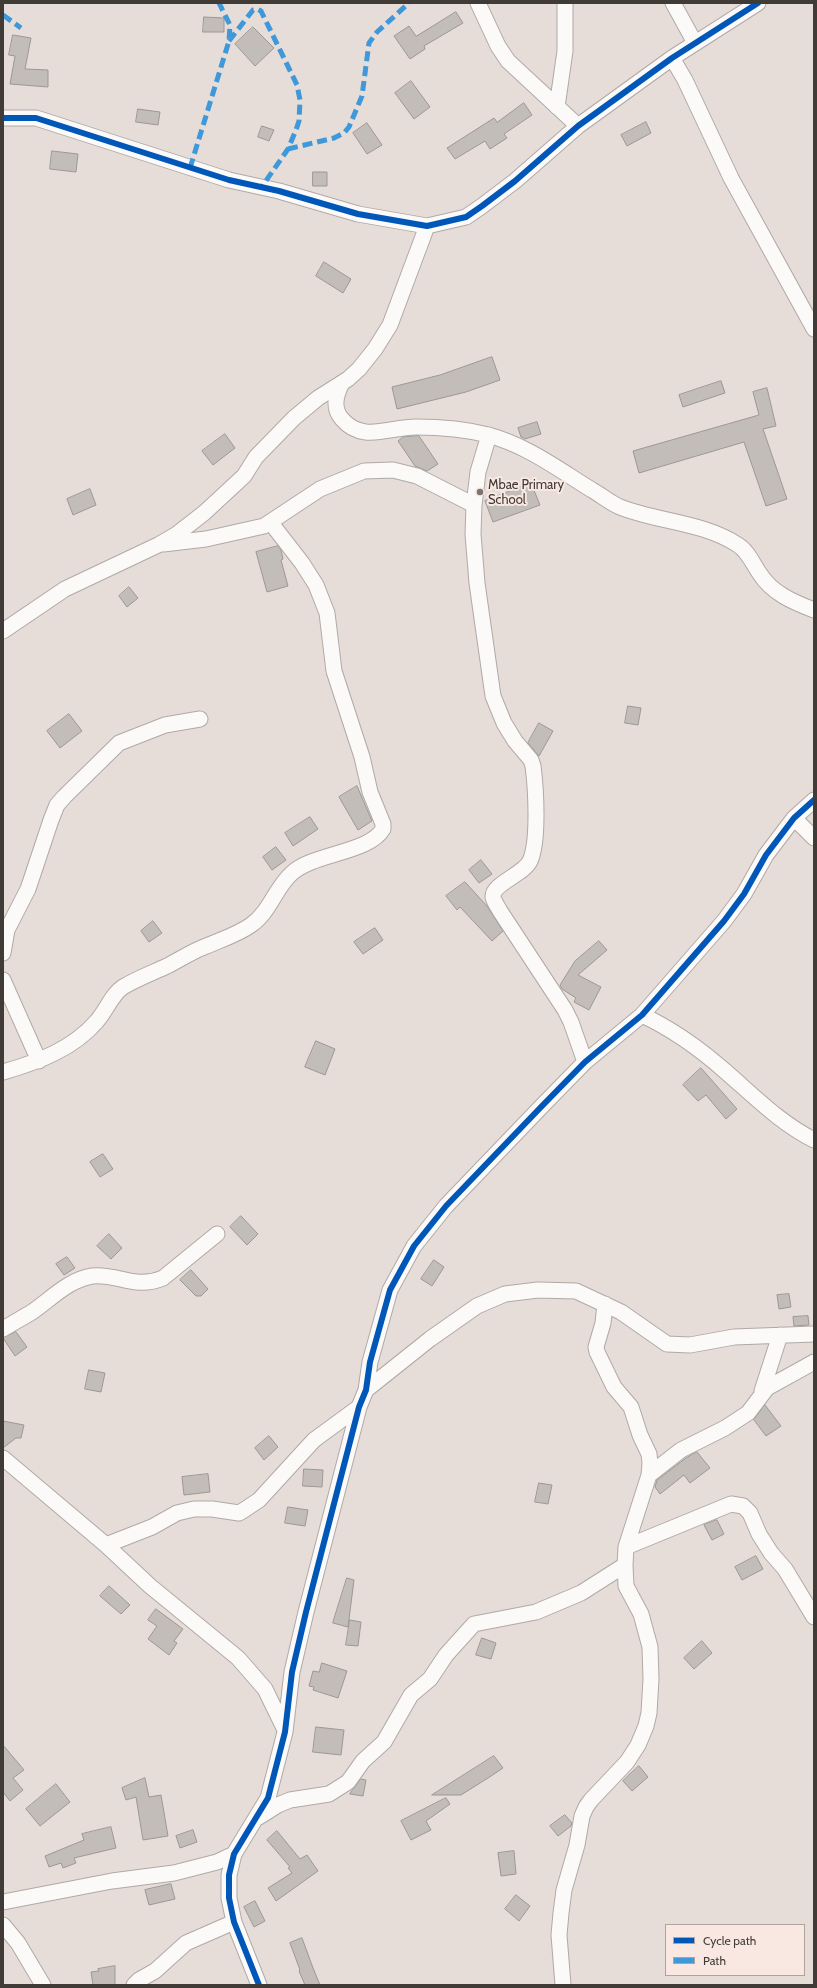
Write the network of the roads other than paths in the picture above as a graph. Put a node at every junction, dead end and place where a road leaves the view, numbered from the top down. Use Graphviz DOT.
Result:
graph roads {
  1 [pos="478,3"];
  2 [pos="565,3"];
  3 [pos="673,3"];
  4 [pos="758,3"];
  5 [pos="695,43"];
  6 [pos="672,58"];
  7 [pos="557,107"];
  8 [pos="3,118"];
  9 [pos="578,126"];
  10 [pos="427,226"];
  11 [pos="814,329"];
  12 [pos="342,383"];
  13 [pos="489,435"];
  14 [pos="474,505"];
  15 [pos="271,523"];
  16 [pos="158,545"];
  17 [pos="814,610"];
  18 [pos="3,631"];
  19 [pos="200,719"];
  20 [pos="814,800"];
  21 [pos="794,818"];
  22 [pos="814,838"];
  23 [pos="3,953"];
  24 [pos="3,980"];
  25 [pos="642,1015"];
  26 [pos="39,1061"];
  27 [pos="585,1062"];
  28 [pos="3,1072"];
  29 [pos="814,1140"];
  30 [pos="217,1234"];
  31 [pos="605,1304"];
  32 [pos="3,1329"];
  33 [pos="814,1334"];
  34 [pos="780,1335"];
  35 [pos="814,1362"];
  36 [pos="366,1390"];
  37 [pos="762,1391"];
  38 [pos="359,1407"];
  39 [pos="3,1458"];
  40 [pos="649,1475"];
  41 [pos="106,1545"];
  42 [pos="626,1546"];
  43 [pos="625,1565"];
  44 [pos="814,1617"];
  45 [pos="286,1732"];
  46 [pos="257,1819"];
  47 [pos="234,1854"];
  48 [pos="3,1902"];
  49 [pos="234,1922"];
  50 [pos="3,1925"];
  51 [pos="43,1985"];
  52 [pos="134,1985"];
  53 [pos="259,1985"];
  54 [pos="563,1985"];
  1 -- 7 [label="street"];
  2 -- 7 [label="street"];
  3 -- 5 [label="street"];
  4 -- 5 [label="street"];
  5 -- 6 [label="street"];
  6 -- 9 [label="street"];
  6 -- 11 [label="street"];
  7 -- 9 [label="street"];
  8 -- 10 [label="street"];
  9 -- 10 [label="street"];
  10 -- 12 [label="street"];
  12 -- 13 [label="street"];
  12 -- 16 [label="street"];
  13 -- 14 [label="street"];
  13 -- 17 [label="street"];
  14 -- 15 [label="street"];
  14 -- 27 [label="street"];
  15 -- 16 [label="street"];
  15 -- 26 [label="street"];
  16 -- 18 [label="street"];
  19 -- 23 [label="street"];
  20 -- 21 [label="street"];
  21 -- 22 [label="street"];
  21 -- 25 [label="street"];
  24 -- 26 [label="street"];
  25 -- 27 [label="street"];
  25 -- 29 [label="street"];
  26 -- 28 [label="street"];
  27 -- 36 [label="street"];
  30 -- 32 [label="street"];
  31 -- 34 [label="street"];
  31 -- 36 [label="street"];
  31 -- 40 [label="street"];
  33 -- 34 [label="street"];
  34 -- 37 [label="street"];
  35 -- 37 [label="street"];
  36 -- 38 [label="street"];
  37 -- 40 [label="street"];
  38 -- 41 [label="street"];
  38 -- 45 [label="street"];
  39 -- 41 [label="street"];
  40 -- 42 [label="street"];
  41 -- 45 [label="street"];
  42 -- 43 [label="street"];
  42 -- 44 [label="street"];
  43 -- 46 [label="street"];
  43 -- 54 [label="street"];
  45 -- 46 [label="street"];
  46 -- 47 [label="street"];
  47 -- 48 [label="street"];
  47 -- 49 [label="street"];
  49 -- 52 [label="street"];
  49 -- 53 [label="street"];
  50 -- 51 [label="street"];
}
